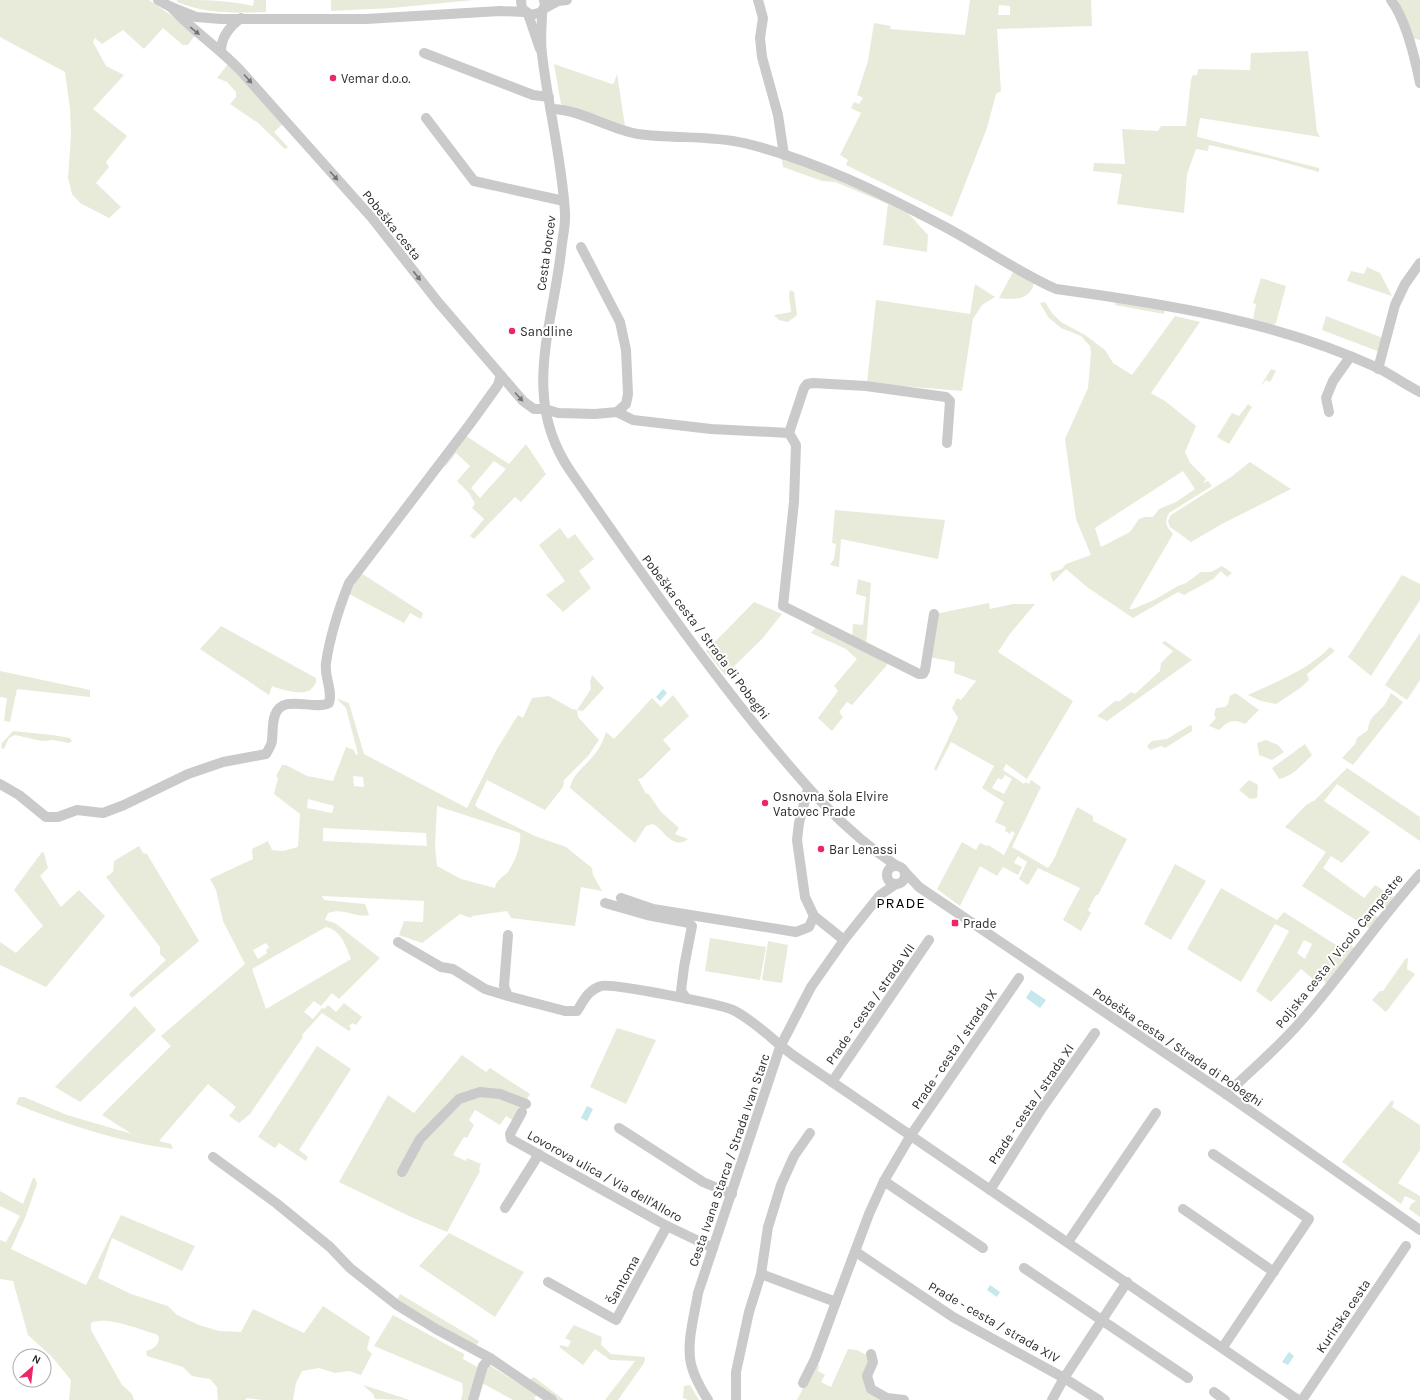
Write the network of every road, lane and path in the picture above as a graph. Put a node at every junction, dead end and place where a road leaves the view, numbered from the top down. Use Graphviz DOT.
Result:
graph roads {
  1 [pos="158,0"];
  2 [pos="521,0"];
  3 [pos="560,0"];
  4 [pos="758,0"];
  5 [pos="1391,0"];
  6 [pos="171,7"];
  7 [pos="543,7"];
  8 [pos="500,11"];
  9 [pos="526,13"];
  10 [pos="240,18"];
  11 [pos="220,51"];
  12 [pos="424,53"];
  13 [pos="542,53"];
  14 [pos="1420,83"];
  15 [pos="549,97"];
  16 [pos="551,109"];
  17 [pos="426,118"];
  18 [pos="784,155"];
  19 [pos="564,201"];
  20 [pos="581,247"];
  21 [pos="1420,263"];
  22 [pos="1350,357"];
  23 [pos="1378,369"];
  24 [pos="501,375"];
  25 [pos="1420,392"];
  26 [pos="545,409"];
  27 [pos="617,412"];
  28 [pos="1329,412"];
  29 [pos="789,433"];
  30 [pos="947,443"];
  31 [pos="934,614"];
  32 [pos="0,784"];
  33 [pos="808,789"];
  34 [pos="881,856"];
  35 [pos="1420,874"];
  36 [pos="887,875"];
  37 [pos="900,876"];
  38 [pos="880,895"];
  39 [pos="621,898"];
  40 [pos="605,903"];
  41 [pos="814,916"];
  42 [pos="508,935"];
  43 [pos="844,940"];
  44 [pos="929,940"];
  45 [pos="398,942"];
  46 [pos="1019,978"];
  47 [pos="508,996"];
  48 [pos="687,999"];
  49 [pos="1095,1033"];
  50 [pos="780,1047"];
  51 [pos="832,1082"];
  52 [pos="1226,1094"];
  53 [pos="1156,1113"];
  54 [pos="619,1128"];
  55 [pos="810,1133"];
  56 [pos="911,1135"];
  57 [pos="539,1154"];
  58 [pos="1213,1154"];
  59 [pos="213,1157"];
  60 [pos="402,1172"];
  61 [pos="884,1181"];
  62 [pos="990,1190"];
  63 [pos="732,1194"];
  64 [pos="505,1208"];
  65 [pos="1183,1209"];
  66 [pos="667,1226"];
  67 [pos="1420,1230"];
  68 [pos="1068,1242"];
  69 [pos="1406,1246"];
  70 [pos="713,1248"];
  71 [pos="983,1248"];
  72 [pos="856,1252"];
  73 [pos="1024,1268"];
  74 [pos="1274,1272"];
  75 [pos="761,1274"];
  76 [pos="548,1282"];
  77 [pos="1127,1282"];
  78 [pos="836,1302"];
  79 [pos="1103,1320"];
  80 [pos="1222,1347"];
  81 [pos="871,1354"];
  82 [pos="490,1358"];
  83 [pos="1064,1378"];
  84 [pos="1188,1378"];
  85 [pos="803,1383"];
  86 [pos="1214,1392"];
  87 [pos="473,1400"];
  88 [pos="552,1400"];
  89 [pos="708,1400"];
  90 [pos="736,1400"];
  91 [pos="904,1400"];
  92 [pos="1052,1400"];
  93 [pos="1099,1400"];
  94 [pos="1225,1400"];
  95 [pos="1298,1400"];
  96 [pos="1302,1400"];
  1 -- 6 [label="street"];
  2 -- 8 [label="street"];
  2 -- 9 [label="street, Cesta borcev"];
  3 -- 7 [label="street"];
  4 -- 18 [label="street"];
  5 -- 14 [label="street"];
  6 -- 10 [label="street"];
  6 -- 11 [label="street, Pobeška cesta, one-way"];
  7 -- 9 [label="street"];
  7 -- 13 [label="street, Cesta borcev"];
  8 -- 9 [label="street"];
  8 -- 10 [label="street"];
  9 -- 13 [label="street, Cesta borcev"];
  10 -- 11 [label="street"];
  11 -- 24 [label="street, Pobeška cesta, one-way"];
  12 -- 15 [label="street"];
  13 -- 15 [label="street, Cesta borcev"];
  15 -- 16 [label="street, Cesta borcev"];
  16 -- 18 [label="street"];
  16 -- 19 [label="street, Cesta borcev"];
  17 -- 19 [label="street"];
  18 -- 22 [label="street"];
  19 -- 26 [label="street, Cesta borcev"];
  20 -- 27 [label="street"];
  21 -- 23 [label="street"];
  22 -- 23 [label="street"];
  22 -- 28 [label="street"];
  23 -- 25 [label="street"];
  24 -- 26 [label="street, Pobeška cesta, one-way"];
  24 -- 32 [label="street"];
  26 -- 27 [label="street, Pobeška cesta"];
  26 -- 33 [label="street, Pobeška cesta / Strada di Pobeghi"];
  27 -- 29 [label="street"];
  29 -- 30 [label="street"];
  29 -- 31 [label="street"];
  33 -- 34 [label="street, Pobeška cesta / Strada di Pobeghi"];
  33 -- 41 [label="street"];
  34 -- 36 [label="street"];
  34 -- 37 [label="street, Pobeška cesta / Strada di Pobeghi"];
  35 -- 52 [label="street, Poljska cesta / Vicolo Campestre"];
  36 -- 37 [label="street, Pobeška cesta / Strada di Pobeghi"];
  36 -- 37 [label="street"];
  36 -- 38 [label="street, Cesta Ivana Starca / Strada Ivan Starc"];
  37 -- 38 [label="street, Cesta Ivana Starca / Strada Ivan Starc"];
  37 -- 52 [label="street, Pobeška cesta / Strada di Pobeghi"];
  38 -- 43 [label="street, Cesta Ivana Starca / Strada Ivan Starc"];
  39 -- 41 [label="street"];
  40 -- 48 [label="street"];
  41 -- 43 [label="street"];
  42 -- 47 [label="street"];
  43 -- 50 [label="street, Cesta Ivana Starca / Strada Ivan Starc"];
  44 -- 51 [label="street, Prade - cesta / strada VII"];
  45 -- 47 [label="street"];
  46 -- 56 [label="street, Prade - cesta / strada IX"];
  47 -- 48 [label="street"];
  48 -- 50 [label="street"];
  49 -- 62 [label="street, Prade - cesta / strada XI"];
  50 -- 51 [label="street"];
  50 -- 63 [label="street, Cesta Ivana Starca / Strada Ivan Starc"];
  51 -- 56 [label="street"];
  52 -- 67 [label="street, Pobeška cesta / Strada di Pobeghi"];
  53 -- 68 [label="street"];
  54 -- 63 [label="street"];
  55 -- 75 [label="street"];
  56 -- 61 [label="street, Prade - cesta / strada IX"];
  56 -- 62 [label="street"];
  57 -- 60 [label="street, Lovorova ulica / Via dell'Alloro"];
  57 -- 64 [label="street"];
  57 -- 66 [label="street, Lovorova ulica / Via dell'Alloro"];
  58 -- 74 [label="street"];
  59 -- 82 [label="street"];
  61 -- 71 [label="street"];
  61 -- 72 [label="street, Prade - cesta / strada IX"];
  62 -- 68 [label="street"];
  63 -- 70 [label="street, Cesta Ivana Starca / Strada Ivan Starc"];
  65 -- 74 [label="street"];
  66 -- 70 [label="street, Lovorova ulica / Via dell'Alloro"];
  66 -- 76 [label="street, Šantoma"];
  68 -- 77 [label="street"];
  69 -- 96 [label="street, Kurirska cesta"];
  70 -- 89 [label="street, Cesta Ivana Starca / Strada Ivan Starc"];
  72 -- 78 [label="street, Prade - cesta / strada IX"];
  72 -- 83 [label="street, Prade - cesta / strada XIV"];
  73 -- 79 [label="street"];
  74 -- 80 [label="street"];
  75 -- 78 [label="street"];
  75 -- 90 [label="street"];
  77 -- 79 [label="street"];
  77 -- 80 [label="street"];
  78 -- 85 [label="street, Prade - cesta / strada IX"];
  79 -- 83 [label="street"];
  79 -- 84 [label="street"];
  80 -- 95 [label="street"];
  81 -- 91 [label="street"];
  82 -- 87 [label="street"];
  82 -- 88 [label="street"];
  83 -- 92 [label="street"];
  83 -- 93 [label="street, Prade - cesta / strada XIV"];
  86 -- 94 [label="street"];
}
